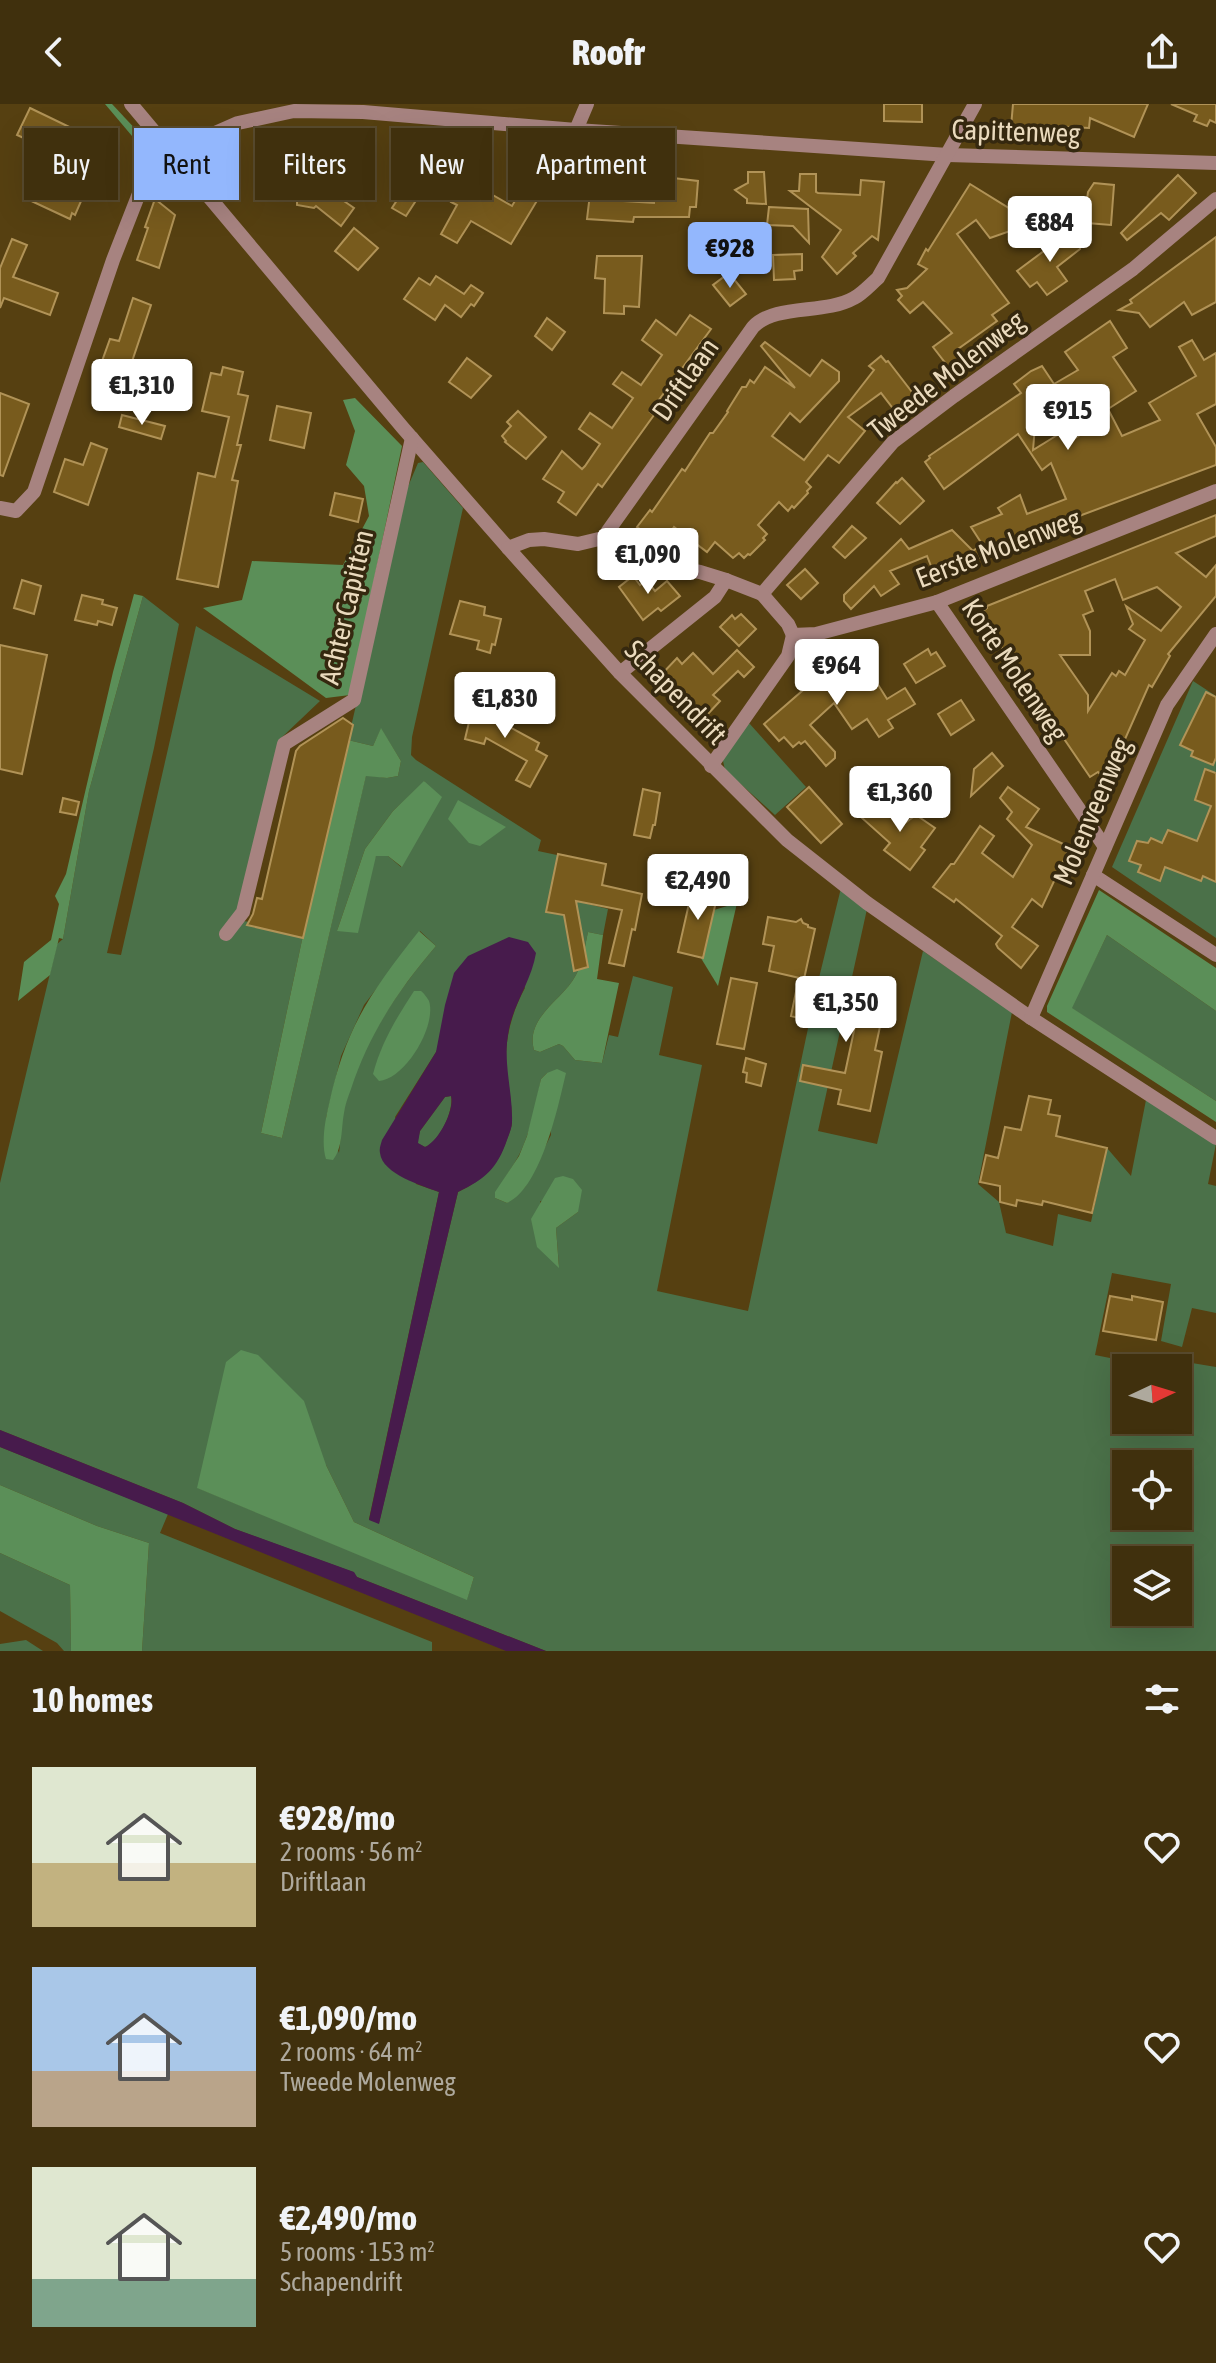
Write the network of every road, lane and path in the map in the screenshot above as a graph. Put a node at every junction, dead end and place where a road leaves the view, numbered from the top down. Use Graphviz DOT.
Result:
graph roads {
  1 [pos="131,104"];
  2 [pos="587,104"];
  3 [pos="975,104"];
  4 [pos="152,128"];
  5 [pos="227,128"];
  6 [pos="552,128"];
  7 [pos="577,128"];
  8 [pos="675,137"];
  9 [pos="948,155"];
  10 [pos="1216,163"];
  11 [pos="1216,199"];
  12 [pos="136,200"];
  13 [pos="212,200"];
  14 [pos="412,438"];
  15 [pos="1216,491"];
  16 [pos="0,508"];
  17 [pos="603,538"];
  18 [pos="508,548"];
  19 [pos="726,580"];
  20 [pos="762,594"];
  21 [pos="937,602"];
  22 [pos="1216,634"];
  23 [pos="793,635"];
  24 [pos="620,673"];
  25 [pos="711,766"];
  26 [pos="1105,847"];
  27 [pos="1093,875"];
  28 [pos="226,934"];
  29 [pos="1216,955"];
  30 [pos="1031,1018"];
  31 [pos="1216,1138"];
  1 -- 4 [label="street, Schapendrift"];
  2 -- 7 [label="street"];
  3 -- 9 [label="street, Driftlaan"];
  5 -- 6 [label="street, Capittenweg"];
  8 -- 9 [label="street, Capittenweg"];
  9 -- 10 [label="street, Capittenweg"];
  9 -- 17 [label="street, Driftlaan"];
  11 -- 20 [label="street, Tweede Molenweg"];
  12 -- 16 [label="street, Capittenweg"];
  13 -- 14 [label="street, Schapendrift"];
  14 -- 18 [label="street, Schapendrift"];
  14 -- 28 [label="street, Achter Capitten"];
  15 -- 21 [label="street, Eerste Molenweg"];
  17 -- 18 [label="street"];
  17 -- 19 [label="street"];
  18 -- 24 [label="street, Schapendrift"];
  19 -- 20 [label="street"];
  19 -- 24 [label="street"];
  20 -- 23 [label="street"];
  21 -- 23 [label="street, Eerste Molenweg"];
  21 -- 26 [label="street, Korte Molenweg"];
  22 -- 26 [label="street, Molenveenweg"];
  23 -- 25 [label="street"];
  24 -- 25 [label="street, Schapendrift"];
  25 -- 30 [label="street, Schapendrift"];
  26 -- 27 [label="street, Molenveenweg"];
  27 -- 29 [label="street"];
  27 -- 30 [label="street, Molenveenweg"];
  30 -- 31 [label="street, Schapendrift"];
}
